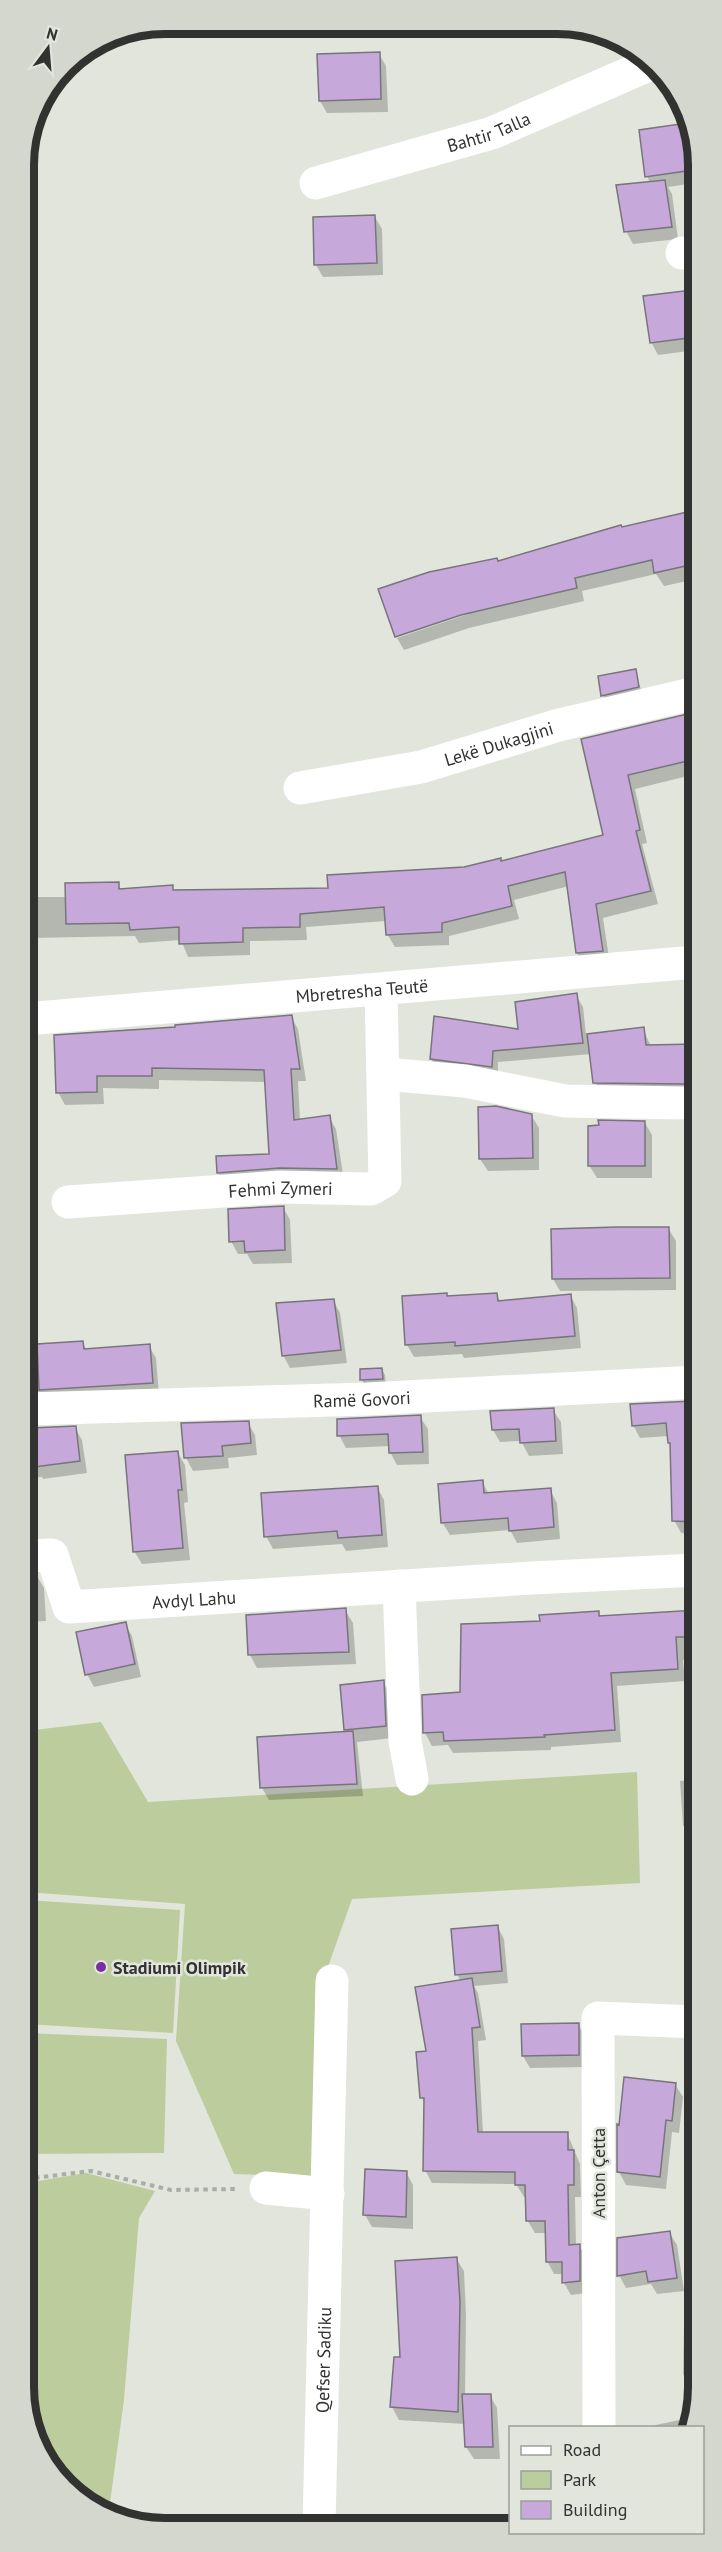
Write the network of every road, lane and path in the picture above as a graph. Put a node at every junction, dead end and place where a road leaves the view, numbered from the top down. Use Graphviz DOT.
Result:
graph roads {
  1 [pos="643,67"];
  2 [pos="316,183"];
  3 [pos="688,695"];
  4 [pos="300,788"];
  5 [pos="688,963"];
  6 [pos="381,990"];
  7 [pos="35,1018"];
  8 [pos="384,1074"];
  9 [pos="685,1103"];
  10 [pos="68,1202"];
  11 [pos="687,1382"];
  12 [pos="34,1409"];
  13 [pos="34,1556"];
  14 [pos="687,1571"];
  15 [pos="399,1587"];
  16 [pos="412,1779"];
  17 [pos="332,1981"];
  18 [pos="687,2022"];
  19 [pos="34,2178"];
  20 [pos="266,2188"];
  21 [pos="328,2194"];
  22 [pos="599,2426"];
  23 [pos="319,2518"];
  1 -- 2 [label="street, Bahtir Talla"];
  3 -- 4 [label="street, Lekë Dukagjini"];
  5 -- 6 [label="street, Mbretresha Teutë"];
  6 -- 7 [label="street, Mbretresha Teutë"];
  6 -- 8 [label="street, Fehmi Zymeri"];
  8 -- 9 [label="street"];
  8 -- 10 [label="street, Fehmi Zymeri"];
  11 -- 12 [label="street, Ramë Govori"];
  13 -- 15 [label="street, Avdyl Lahu"];
  14 -- 15 [label="street, Avdyl Lahu"];
  15 -- 16 [label="street"];
  17 -- 21 [label="street, Qefser Sadiku"];
  18 -- 22 [label="street, Anton Çetta"];
  19 -- 20 [label="path"];
  20 -- 21 [label="street"];
  21 -- 23 [label="street, Qefser Sadiku"];
}
